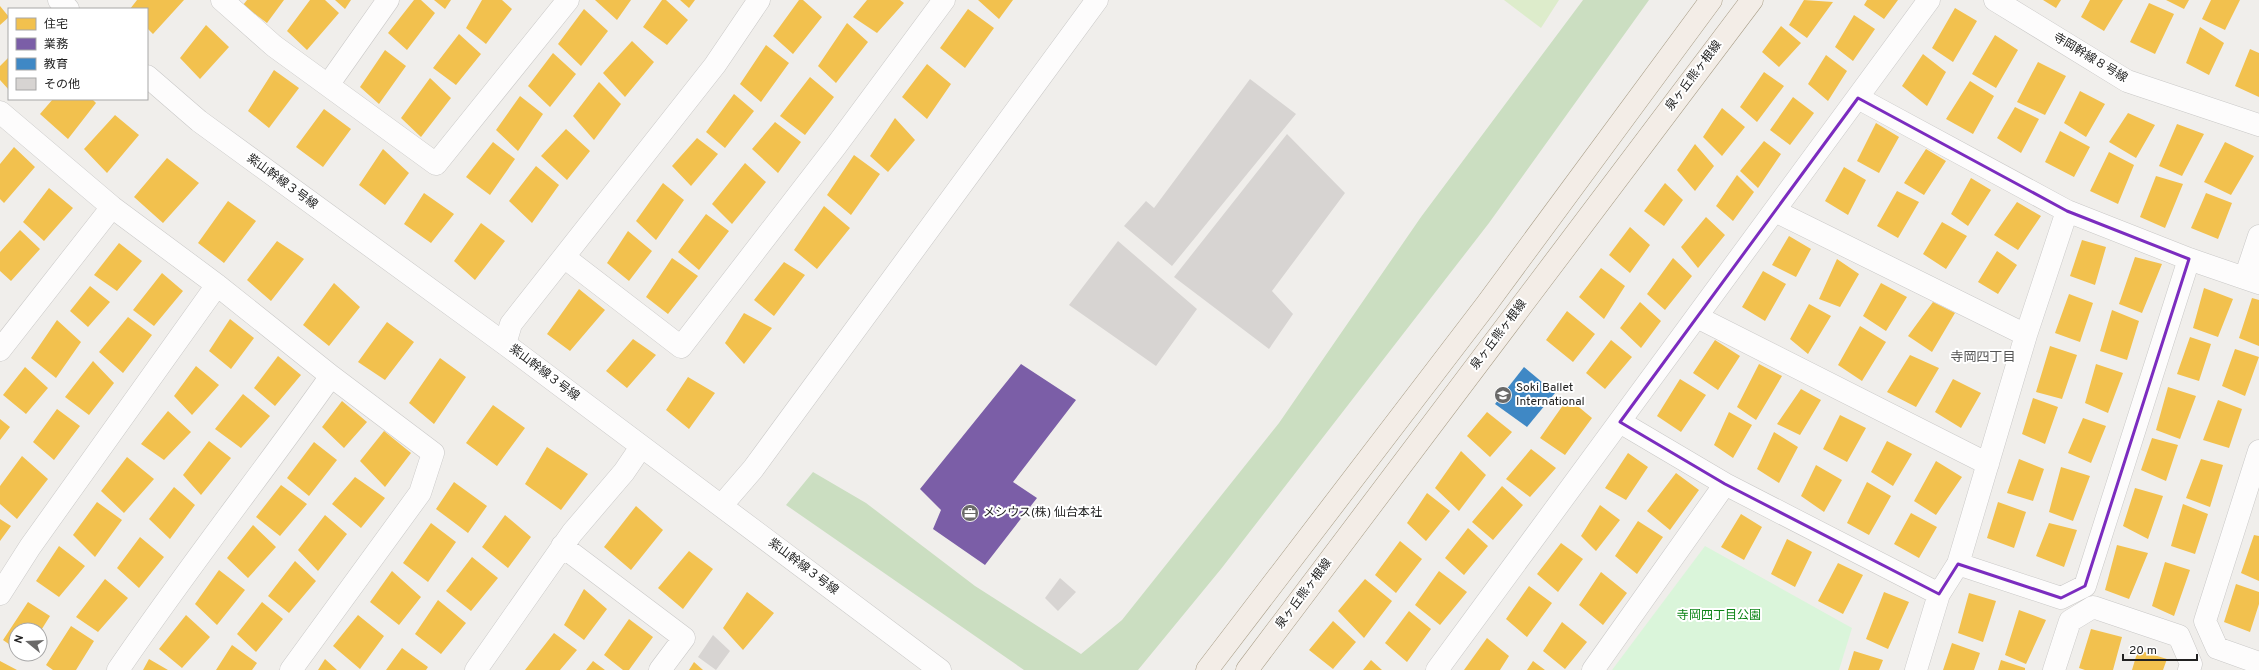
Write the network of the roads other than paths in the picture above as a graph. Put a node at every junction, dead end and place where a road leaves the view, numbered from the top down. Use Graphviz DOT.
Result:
graph roads {
  1 [pos="59,0"];
  2 [pos="222,0"];
  3 [pos="388,0"];
  4 [pos="568,0"];
  5 [pos="759,0"];
  6 [pos="944,0"];
  7 [pos="1097,0"];
  8 [pos="1711,0"];
  9 [pos="1752,0"];
  10 [pos="1929,0"];
  11 [pos="1995,0"];
  12 [pos="67,8"];
  13 [pos="148,77"];
  14 [pos="328,85"];
  15 [pos="1858,98"];
  16 [pos="4,124"];
  17 [pos="2259,125"];
  18 [pos="112,207"];
  19 [pos="1775,210"];
  20 [pos="2067,210"];
  21 [pos="2259,236"];
  22 [pos="564,257"];
  23 [pos="2189,259"];
  24 [pos="2252,281"];
  25 [pos="217,285"];
  26 [pos="1696,317"];
  27 [pos="2026,335"];
  28 [pos="505,344"];
  29 [pos="0,350"];
  30 [pos="331,376"];
  31 [pos="1620,422"];
  32 [pos="641,447"];
  33 [pos="2259,451"];
  34 [pos="1988,464"];
  35 [pos="1725,484"];
  36 [pos="722,505"];
  37 [pos="562,546"];
  38 [pos="1958,564"];
  39 [pos="0,594"];
  40 [pos="1939,594"];
  41 [pos="2259,663"];
  42 [pos="118,670"];
  43 [pos="291,670"];
  44 [pos="476,670"];
  45 [pos="660,670"];
  46 [pos="940,670"];
  47 [pos="1207,670"];
  48 [pos="1247,670"];
  49 [pos="1437,670"];
  50 [pos="1593,670"];
  51 [pos="1916,670"];
  52 [pos="2054,670"];
  53 [pos="2189,670"];
  1 -- 12 [label="street"];
  2 -- 14 [label="street"];
  3 -- 14 [label="street"];
  4 -- 14 [label="street"];
  5 -- 22 [label="street"];
  6 -- 22 [label="street"];
  7 -- 36 [label="street"];
  8 -- 47 [label="main road"];
  9 -- 48 [label="main road, 泉ヶ丘熊ヶ根線"];
  10 -- 15 [label="street"];
  11 -- 17 [label="street, 寺岡幹線８号線"];
  13 -- 28 [label="street, 紫山幹線３号線"];
  15 -- 19 [label="street"];
  15 -- 20 [label="street"];
  16 -- 18 [label="street"];
  18 -- 25 [label="street"];
  18 -- 29 [label="street"];
  19 -- 26 [label="street"];
  19 -- 27 [label="street"];
  20 -- 23 [label="street"];
  20 -- 27 [label="street"];
  21 -- 24 [label="street"];
  22 -- 28 [label="street"];
  23 -- 24 [label="street"];
  23 -- 38 [label="street"];
  25 -- 30 [label="street"];
  25 -- 39 [label="street"];
  26 -- 31 [label="street"];
  26 -- 34 [label="street"];
  27 -- 34 [label="street"];
  28 -- 32 [label="street, 紫山幹線３号線"];
  30 -- 42 [label="street"];
  30 -- 43 [label="street"];
  31 -- 35 [label="street"];
  31 -- 49 [label="street"];
  32 -- 36 [label="street, 紫山幹線３号線"];
  32 -- 37 [label="street"];
  33 -- 41 [label="street"];
  34 -- 38 [label="street"];
  35 -- 40 [label="street"];
  35 -- 50 [label="street"];
  36 -- 46 [label="street, 紫山幹線３号線"];
  37 -- 44 [label="street"];
  37 -- 45 [label="street"];
  38 -- 40 [label="street"];
  40 -- 51 [label="street"];
  52 -- 53 [label="street"];
}
